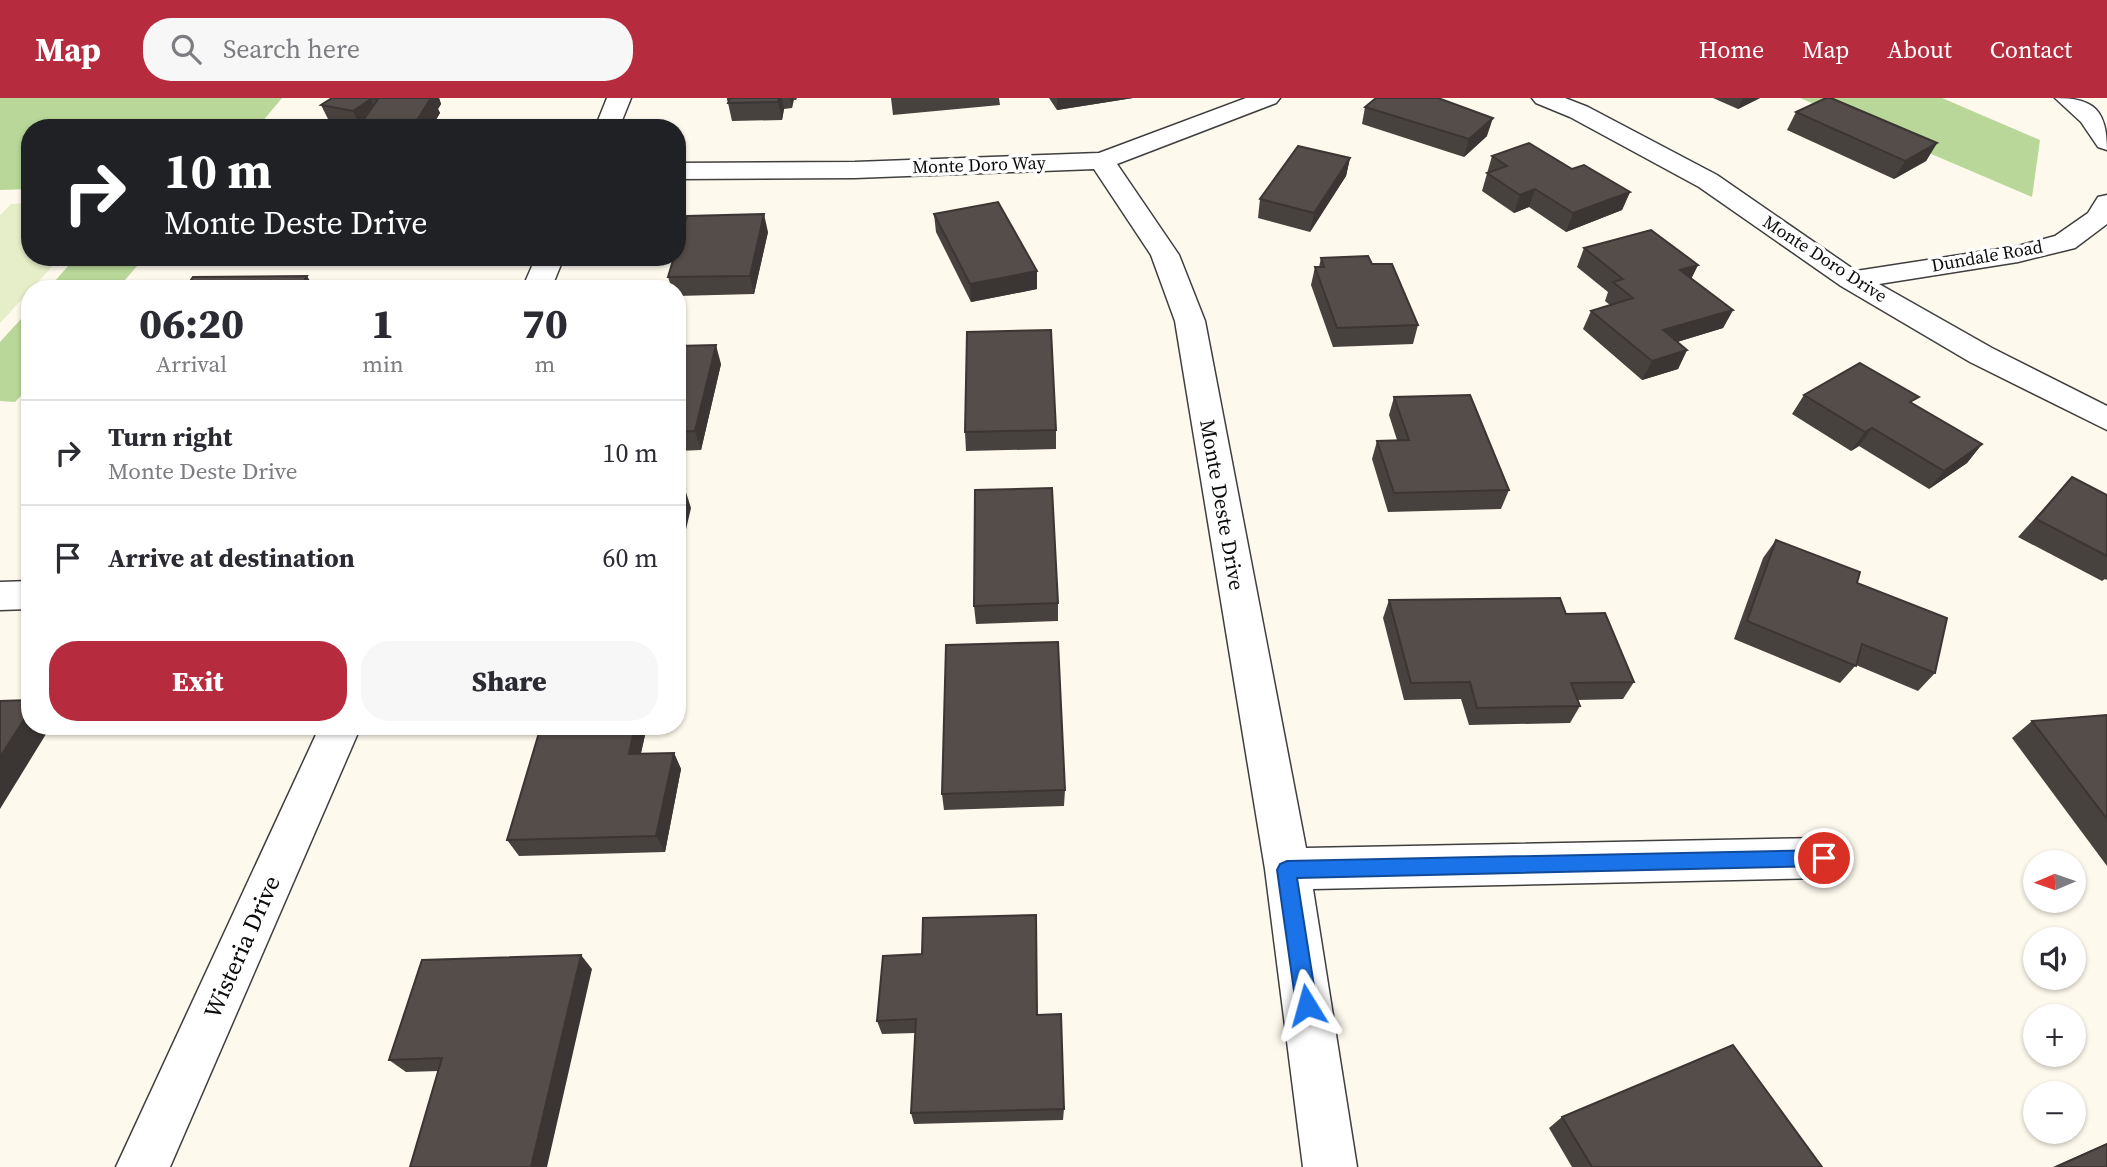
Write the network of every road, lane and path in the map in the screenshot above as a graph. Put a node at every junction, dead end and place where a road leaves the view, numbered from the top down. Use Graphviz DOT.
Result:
graph roads {
  1 [pos="620,98"];
  2 [pos="1268,98"];
  3 [pos="1545,98"];
  4 [pos="2067,98"];
  5 [pos="611,119"];
  6 [pos="2107,142"];
  7 [pos="1102,161"];
  8 [pos="686,171"];
  9 [pos="2107,203"];
  10 [pos="1851,280"];
  11 [pos="2107,419"];
  12 [pos="21,595"];
  13 [pos="0,596"];
  14 [pos="337,735"];
  15 [pos="1824,858"];
  16 [pos="1287,870"];
  17 [pos="142,1167"];
  18 [pos="1330,1167"];
  1 -- 5 [label="street"];
  2 -- 7 [label="street, Monte Doro Way"];
  3 -- 10 [label="street, Monte Doro Drive"];
  4 -- 6 [label="street"];
  7 -- 8 [label="street, Monte Doro Way"];
  7 -- 16 [label="street, Monte Deste Drive"];
  9 -- 10 [label="street, Dundale Road"];
  10 -- 11 [label="street, Monte Doro Drive"];
  12 -- 13 [label="street"];
  14 -- 17 [label="street, Wisteria Drive"];
  15 -- 16 [label="street"];
  16 -- 18 [label="street, Monte Deste Drive"];
}
